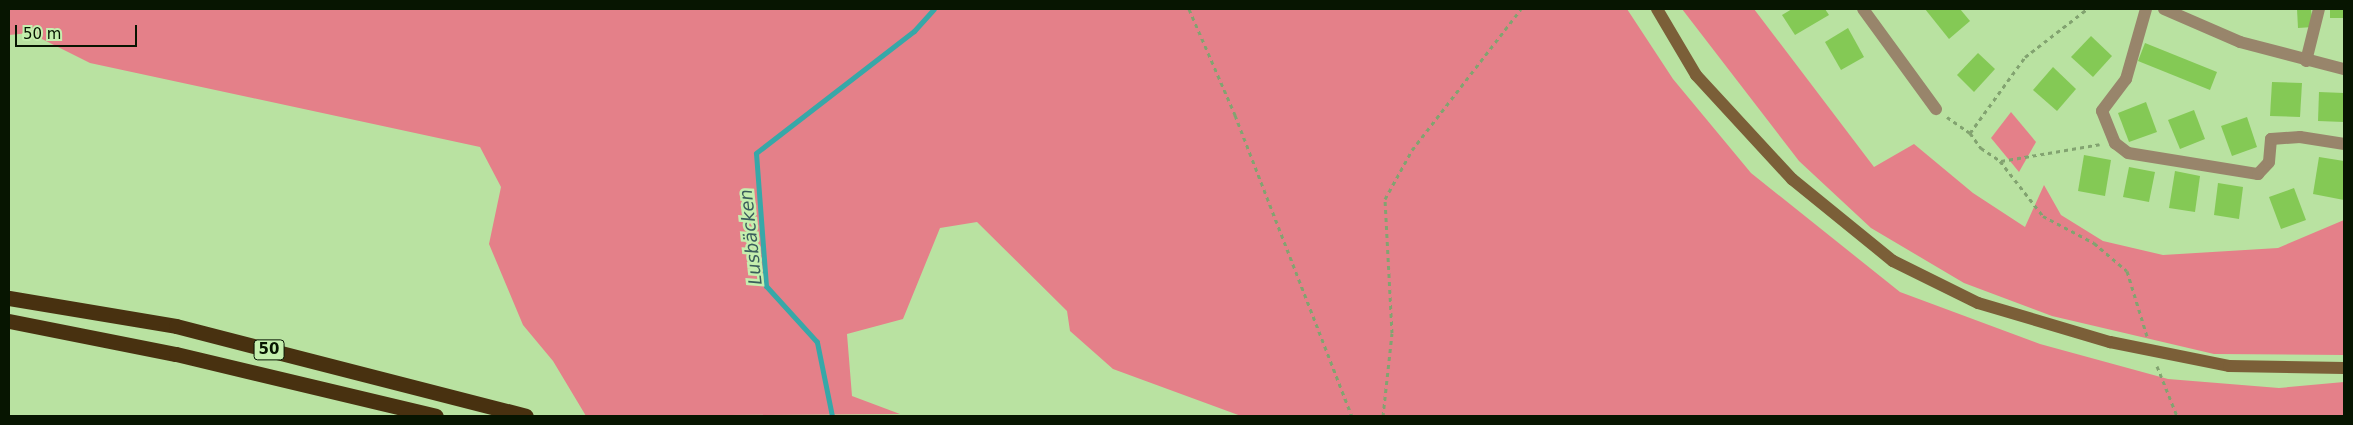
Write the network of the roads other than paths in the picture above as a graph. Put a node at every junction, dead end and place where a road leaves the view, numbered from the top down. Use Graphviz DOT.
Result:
graph roads {
  1 [pos="1657,9"];
  2 [pos="1863,9"];
  3 [pos="2146,9"];
  4 [pos="2164,9"];
  5 [pos="2319,9"];
  6 [pos="2306,61"];
  7 [pos="2344,69"];
  8 [pos="1936,109"];
  9 [pos="2344,144"];
  10 [pos="9,298"];
  11 [pos="9,321"];
  12 [pos="2344,368"];
  13 [pos="436,416"];
  14 [pos="526,416"];
  1 -- 12 [label="street"];
  2 -- 8 [label="street"];
  3 -- 9 [label="street"];
  4 -- 6 [label="street"];
  5 -- 6 [label="street"];
  6 -- 7 [label="street"];
  10 -- 14 [label="highway, 50"];
  11 -- 13 [label="highway, 50"];
}
